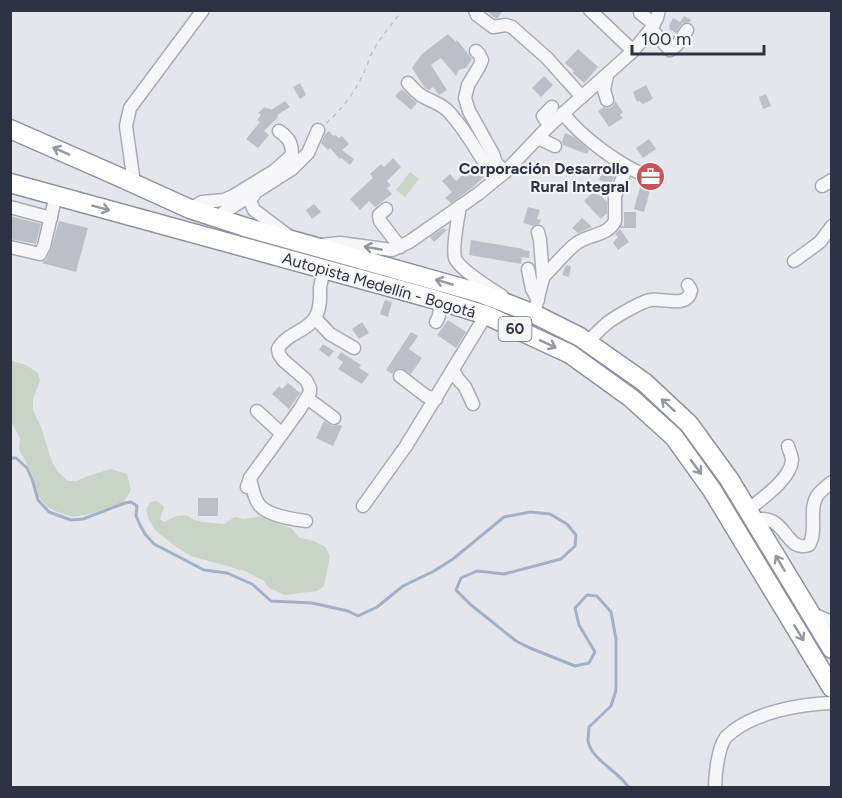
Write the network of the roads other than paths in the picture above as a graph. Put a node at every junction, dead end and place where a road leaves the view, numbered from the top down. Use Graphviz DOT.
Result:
graph roads {
  1 [pos="203,10"];
  2 [pos="475,10"];
  3 [pos="590,10"];
  4 [pos="658,10"];
  5 [pos="640,13"];
  6 [pos="652,26"];
  7 [pos="687,30"];
  8 [pos="476,51"];
  9 [pos="633,51"];
  10 [pos="607,76"];
  11 [pos="408,83"];
  12 [pos="582,97"];
  13 [pos="607,100"];
  14 [pos="558,110"];
  15 [pos="279,130"];
  16 [pos="318,130"];
  17 [pos="10,131"];
  18 [pos="538,138"];
  19 [pos="555,146"];
  20 [pos="627,167"];
  21 [pos="645,175"];
  22 [pos="500,176"];
  23 [pos="10,177"];
  24 [pos="10,183"];
  25 [pos="134,183"];
  26 [pos="36,190"];
  27 [pos="255,193"];
  28 [pos="56,195"];
  29 [pos="10,207"];
  30 [pos="189,209"];
  31 [pos="386,209"];
  32 [pos="459,211"];
  33 [pos="51,218"];
  34 [pos="215,218"];
  35 [pos="445,226"];
  36 [pos="831,226"];
  37 [pos="538,232"];
  38 [pos="294,240"];
  39 [pos="312,246"];
  40 [pos="10,247"];
  41 [pos="400,247"];
  42 [pos="794,261"];
  43 [pos="324,269"];
  44 [pos="528,269"];
  45 [pos="543,278"];
  46 [pos="688,285"];
  47 [pos="437,300"];
  48 [pos="513,305"];
  49 [pos="536,307"];
  50 [pos="486,315"];
  51 [pos="315,318"];
  52 [pos="436,322"];
  53 [pos="588,342"];
  54 [pos="354,348"];
  55 [pos="453,370"];
  56 [pos="400,376"];
  57 [pos="307,398"];
  58 [pos="436,399"];
  59 [pos="473,405"];
  60 [pos="257,411"];
  61 [pos="334,418"];
  62 [pos="282,434"];
  63 [pos="788,446"];
  64 [pos="831,482"];
  65 [pos="363,506"];
  66 [pos="751,515"];
  67 [pos="306,521"];
  68 [pos="810,613"];
  69 [pos="831,622"];
  70 [pos="831,648"];
  71 [pos="831,688"];
  72 [pos="831,703"];
  73 [pos="715,788"];
  1 -- 25 [label="street"];
  2 -- 12 [label="street"];
  3 -- 9 [label="street"];
  4 -- 6 [label="street"];
  5 -- 6 [label="street"];
  6 -- 7 [label="street"];
  6 -- 9 [label="street"];
  8 -- 22 [label="street"];
  9 -- 10 [label="street"];
  10 -- 12 [label="street"];
  10 -- 13 [label="street"];
  11 -- 22 [label="street"];
  12 -- 14 [label="street"];
  14 -- 18 [label="street"];
  14 -- 20 [label="street"];
  15 -- 30 [label="street"];
  16 -- 27 [label="street"];
  25 -- 17 [label="highway, Autopista Medellín - Bogotá / 60, one-way"];
  18 -- 19 [label="street"];
  18 -- 22 [label="street"];
  20 -- 21 [label="street"];
  20 -- 45 [label="street"];
  22 -- 32 [label="street"];
  23 -- 26 [label="highway"];
  24 -- 26 [label="highway, Autopista Medellín - Bogotá / 60"];
  25 -- 30 [label="highway, Autopista Medellín - Bogotá / 60"];
  26 -- 28 [label="highway, Autopista Medellín - Bogotá / 60"];
  27 -- 34 [label="street"];
  27 -- 38 [label="street"];
  28 -- 33 [label="street"];
  28 -- 43 [label="highway, Autopista Medellín - Bogotá / 60, one-way"];
  29 -- 33 [label="street"];
  30 -- 34 [label="highway, Autopista Medellín - Bogotá / 60"];
  31 -- 41 [label="street"];
  32 -- 35 [label="street"];
  32 -- 41 [label="street"];
  32 -- 48 [label="street"];
  33 -- 40 [label="street"];
  34 -- 38 [label="highway, Autopista Medellín - Bogotá / 60"];
  36 -- 42 [label="street"];
  37 -- 45 [label="street"];
  38 -- 39 [label="highway, Autopista Medellín - Bogotá / 60"];
  41 -- 39 [label="street, one-way"];
  48 -- 39 [label="highway, Autopista Medellín - Bogotá / 60, one-way"];
  43 -- 47 [label="highway, Autopista Medellín - Bogotá / 60"];
  43 -- 51 [label="street"];
  44 -- 49 [label="street"];
  45 -- 49 [label="street"];
  46 -- 53 [label="street"];
  47 -- 50 [label="highway, Autopista Medellín - Bogotá / 60"];
  47 -- 52 [label="street"];
  48 -- 49 [label="highway, Autopista Medellín - Bogotá / 60"];
  49 -- 53 [label="highway, Autopista Medellín - Bogotá / 60"];
  50 -- 55 [label="street"];
  50 -- 71 [label="highway, Autopista Medellín - Bogotá / 60, one-way"];
  51 -- 54 [label="street"];
  51 -- 57 [label="street"];
  66 -- 53 [label="highway, Autopista Medellín - Bogotá / 60, one-way"];
  55 -- 58 [label="street"];
  55 -- 59 [label="street"];
  56 -- 58 [label="street"];
  57 -- 61 [label="street"];
  57 -- 62 [label="street"];
  58 -- 65 [label="street"];
  60 -- 62 [label="street"];
  62 -- 67 [label="street"];
  63 -- 66 [label="street"];
  64 -- 66 [label="street"];
  68 -- 66 [label="highway, Autopista Medellín - Bogotá / 60, one-way"];
  68 -- 69 [label="street"];
  68 -- 70 [label="highway, Autopista Medellín - Bogotá / 60"];
  72 -- 73 [label="street"];
}
